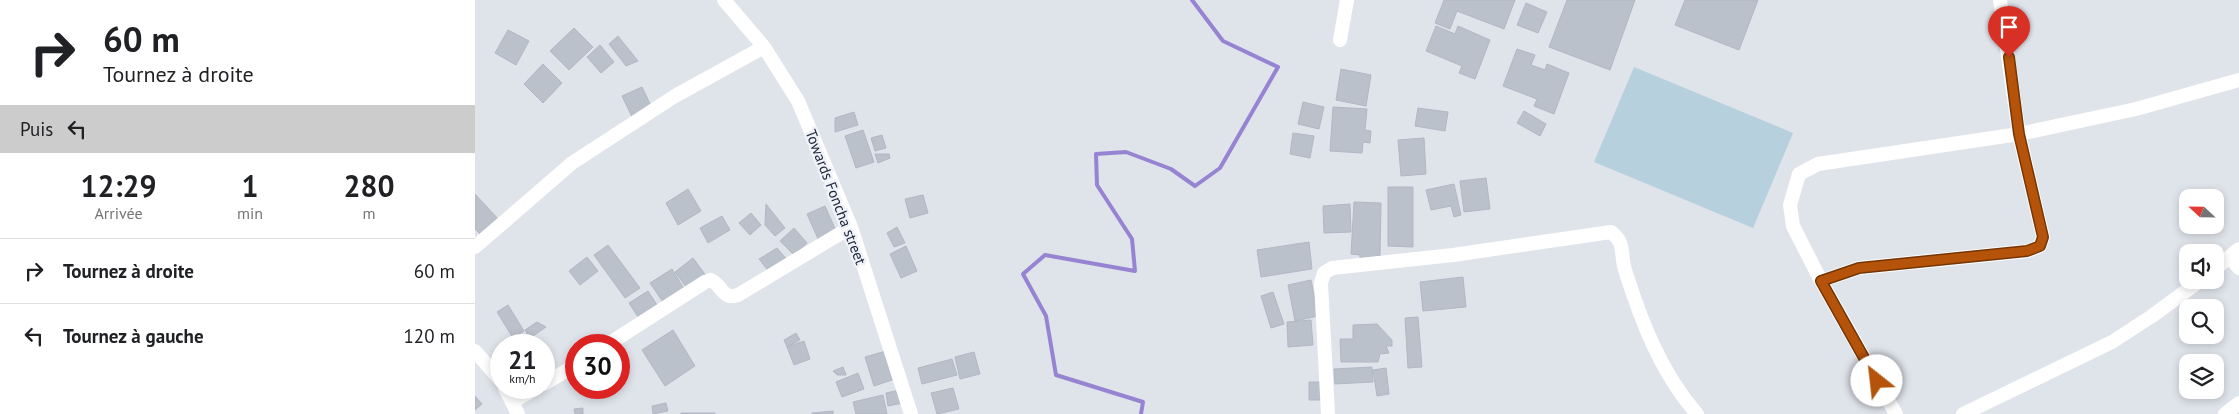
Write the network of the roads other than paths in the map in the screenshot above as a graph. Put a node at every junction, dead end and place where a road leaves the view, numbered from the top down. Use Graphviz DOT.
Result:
graph roads {
  1 [pos="724,0"];
  2 [pos="1347,0"];
  3 [pos="2000,0"];
  4 [pos="1340,40"];
  5 [pos="764,46"];
  6 [pos="2239,80"];
  7 [pos="2019,134"];
  8 [pos="851,227"];
  9 [pos="475,248"];
  10 [pos="2236,259"];
  11 [pos="2224,265"];
  12 [pos="1821,281"];
  13 [pos="2188,289"];
  14 [pos="624,334"];
  15 [pos="475,352"];
  16 [pos="490,369"];
  17 [pos="525,399"];
  18 [pos="2239,403"];
  19 [pos="515,408"];
  20 [pos="911,414"];
  21 [pos="1328,414"];
  22 [pos="1697,414"];
  23 [pos="1896,414"];
  24 [pos="1963,414"];
  25 [pos="2225,414"];
  1 -- 5 [label="street, Towards Foncha street"];
  2 -- 4 [label="street"];
  3 -- 7 [label="street"];
  5 -- 8 [label="street, Towards Foncha street"];
  5 -- 9 [label="street"];
  6 -- 7 [label="street"];
  7 -- 12 [label="street"];
  7 -- 12 [label="street"];
  8 -- 14 [label="street"];
  8 -- 20 [label="street, Towards Foncha street"];
  10 -- 11 [label="street"];
  12 -- 23 [label="street"];
  13 -- 24 [label="street"];
  15 -- 16 [label="street"];
  17 -- 19 [label="street"];
  18 -- 25 [label="street"];
  21 -- 22 [label="street"];
}
